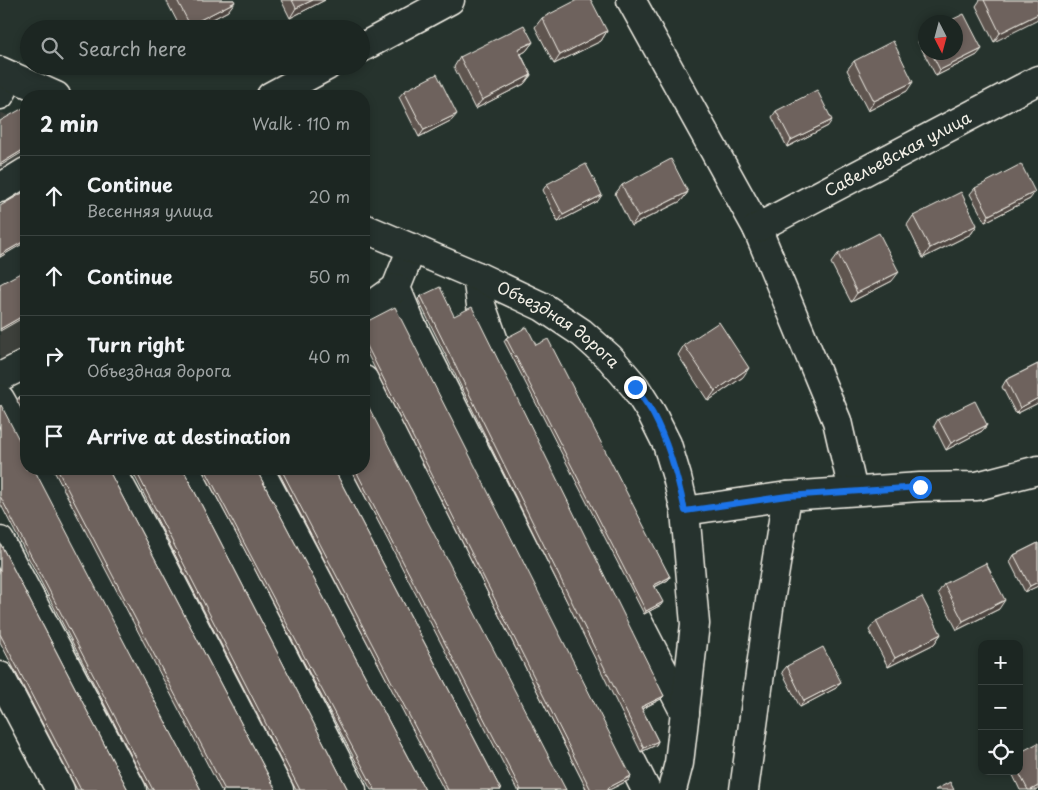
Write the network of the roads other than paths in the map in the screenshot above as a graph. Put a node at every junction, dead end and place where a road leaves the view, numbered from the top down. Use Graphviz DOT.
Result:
graph roads {
  1 [pos="450,0"];
  2 [pos="631,0"];
  3 [pos="370,43"];
  4 [pos="310,75"];
  5 [pos="1038,80"];
  6 [pos="4,81"];
  7 [pos="35,90"];
  8 [pos="282,90"];
  9 [pos="20,176"];
  10 [pos="0,188"];
  11 [pos="757,228"];
  12 [pos="370,230"];
  13 [pos="412,248"];
  14 [pos="20,262"];
  15 [pos="0,274"];
  16 [pos="478,276"];
  17 [pos="396,288"];
  18 [pos="370,307"];
  19 [pos="20,367"];
  20 [pos="0,377"];
  21 [pos="370,392"];
  22 [pos="0,399"];
  23 [pos="20,434"];
  24 [pos="1038,470"];
  25 [pos="43,475"];
  26 [pos="114,475"];
  27 [pos="188,475"];
  28 [pos="262,475"];
  29 [pos="337,475"];
  30 [pos="853,491"];
  31 [pos="787,496"];
  32 [pos="685,511"];
  33 [pos="0,541"];
  34 [pos="0,676"];
  35 [pos="685,713"];
  36 [pos="60,790"];
  37 [pos="132,790"];
  38 [pos="208,790"];
  39 [pos="279,790"];
  40 [pos="352,790"];
  41 [pos="429,790"];
  42 [pos="504,790"];
  43 [pos="571,790"];
  44 [pos="646,790"];
  45 [pos="672,790"];
  46 [pos="744,790"];
  1 -- 3 [label="street"];
  2 -- 11 [label="street"];
  4 -- 8 [label="street"];
  5 -- 11 [label="street, Савельевская улица"];
  6 -- 7 [label="street"];
  9 -- 10 [label="street"];
  11 -- 30 [label="street"];
  12 -- 13 [label="street, Объездная дорога"];
  13 -- 16 [label="street, Объездная дорога"];
  13 -- 17 [label="street"];
  14 -- 15 [label="street"];
  16 -- 32 [label="street, Объездная дорога"];
  16 -- 35 [label="street"];
  17 -- 18 [label="street"];
  17 -- 44 [label="street"];
  19 -- 20 [label="street"];
  21 -- 43 [label="street"];
  22 -- 23 [label="street"];
  24 -- 30 [label="street"];
  25 -- 38 [label="street"];
  26 -- 39 [label="street"];
  27 -- 40 [label="street"];
  28 -- 41 [label="street"];
  29 -- 42 [label="street"];
  30 -- 31 [label="street"];
  31 -- 32 [label="street"];
  31 -- 46 [label="street"];
  32 -- 35 [label="street, Объездная дорога"];
  33 -- 37 [label="street"];
  34 -- 36 [label="street"];
  35 -- 45 [label="street, Объездная дорога"];
}
